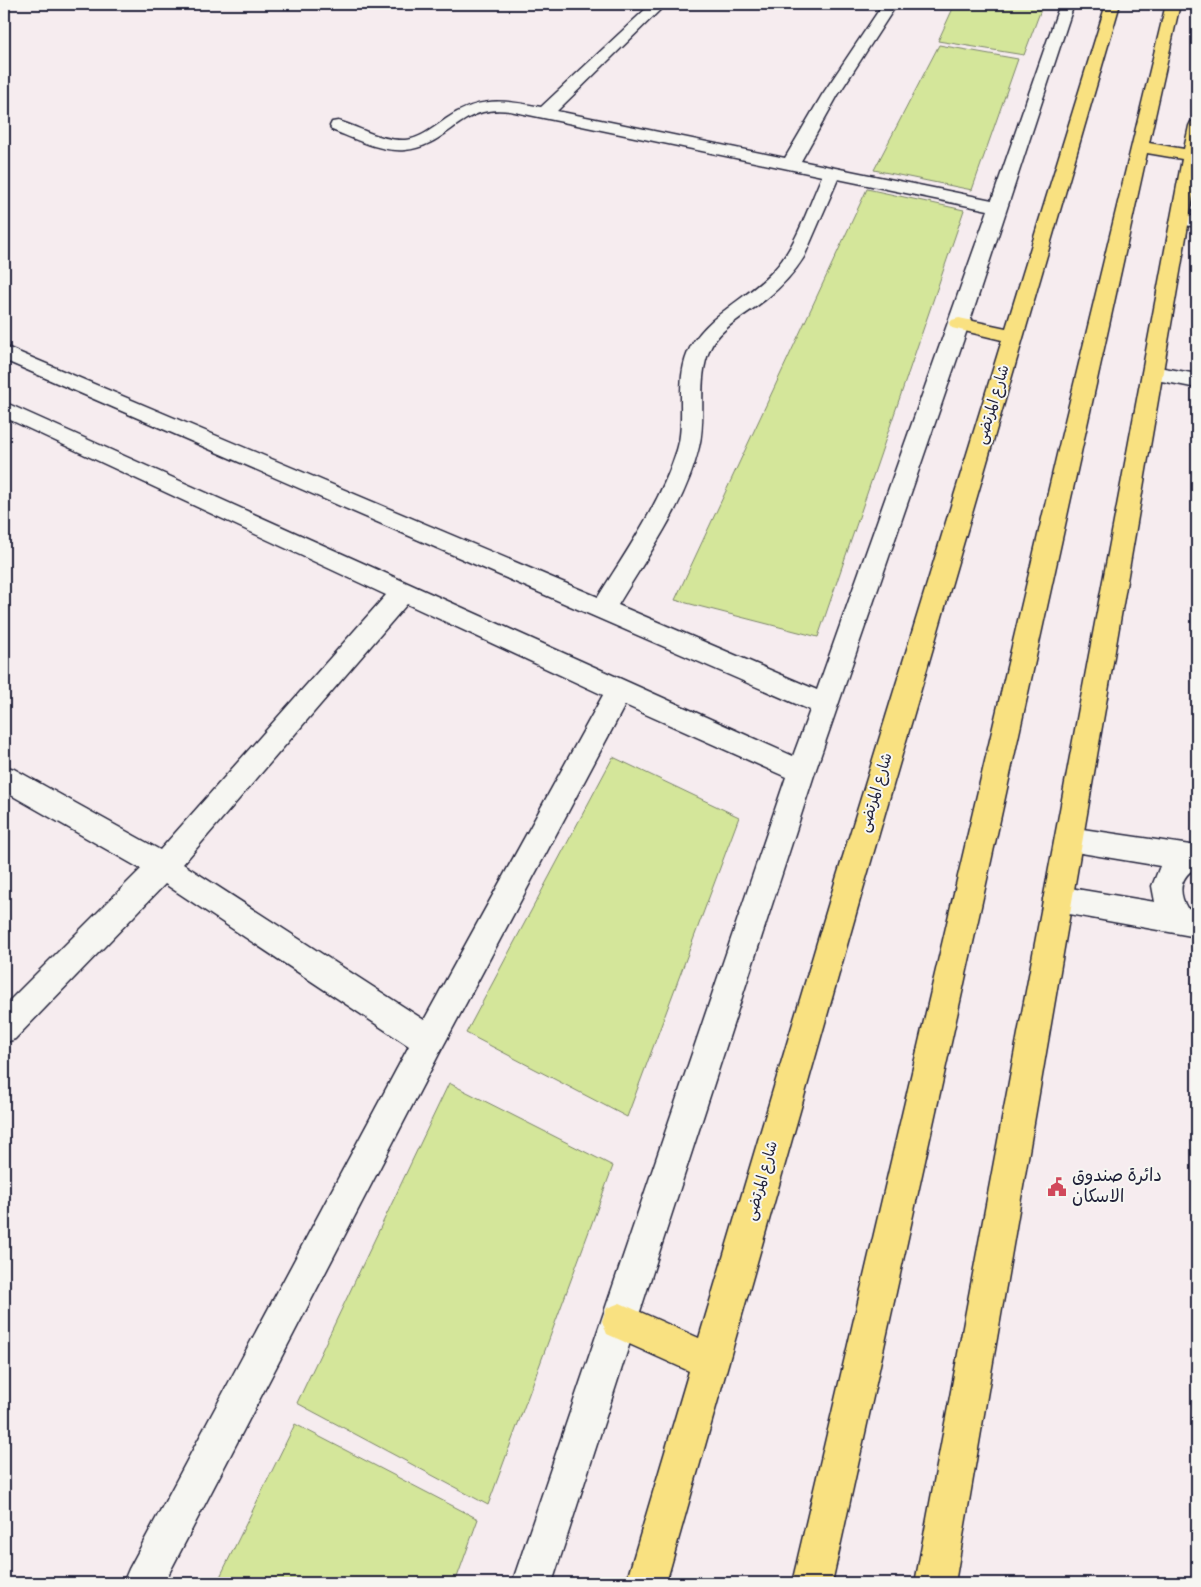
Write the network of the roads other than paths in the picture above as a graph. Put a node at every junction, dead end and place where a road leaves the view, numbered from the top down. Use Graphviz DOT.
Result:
graph roads {
  1 [pos="659,4"];
  2 [pos="890,4"];
  3 [pos="1067,4"];
  4 [pos="1113,4"];
  5 [pos="1174,4"];
  6 [pos="545,113"];
  7 [pos="338,126"];
  8 [pos="1197,126"];
  9 [pos="1140,147"];
  10 [pos="1192,156"];
  11 [pos="792,163"];
  12 [pos="832,172"];
  13 [pos="999,207"];
  14 [pos="1189,220"];
  15 [pos="959,324"];
  16 [pos="1014,336"];
  17 [pos="4,352"];
  18 [pos="1153,373"];
  19 [pos="1197,382"];
  20 [pos="4,409"];
  21 [pos="403,592"];
  22 [pos="603,609"];
  23 [pos="618,691"];
  24 [pos="825,705"];
  25 [pos="802,772"];
  26 [pos="4,777"];
  27 [pos="1069,838"];
  28 [pos="1192,858"];
  29 [pos="163,867"];
  30 [pos="1058,899"];
  31 [pos="1188,921"];
  32 [pos="4,1028"];
  33 [pos="429,1041"];
  34 [pos="620,1322"];
  35 [pos="710,1362"];
  36 [pos="143,1583"];
  37 [pos="532,1583"];
  38 [pos="646,1583"];
  39 [pos="812,1583"];
  40 [pos="935,1583"];
  1 -- 6 [label="street"];
  2 -- 11 [label="street"];
  3 -- 13 [label="street"];
  4 -- 16 [label="main road, شارع المرتضى"];
  5 -- 9 [label="main road"];
  6 -- 7 [label="street"];
  6 -- 11 [label="street"];
  8 -- 10 [label="main road"];
  9 -- 10 [label="main road"];
  9 -- 39 [label="main road"];
  10 -- 14 [label="main road"];
  11 -- 12 [label="street"];
  12 -- 13 [label="street"];
  12 -- 22 [label="street"];
  13 -- 15 [label="street"];
  14 -- 18 [label="main road"];
  15 -- 16 [label="main road"];
  15 -- 24 [label="street"];
  16 -- 35 [label="main road, شارع المرتضى"];
  17 -- 22 [label="street"];
  18 -- 19 [label="street"];
  18 -- 27 [label="main road"];
  20 -- 21 [label="street"];
  21 -- 23 [label="street"];
  21 -- 29 [label="street"];
  22 -- 24 [label="street"];
  23 -- 25 [label="street"];
  23 -- 33 [label="street"];
  24 -- 25 [label="street"];
  25 -- 34 [label="street"];
  26 -- 29 [label="street"];
  27 -- 28 [label="street"];
  27 -- 30 [label="main road"];
  28 -- 31 [label="street"];
  29 -- 32 [label="street"];
  29 -- 33 [label="street"];
  30 -- 31 [label="street"];
  30 -- 40 [label="main road"];
  33 -- 36 [label="street"];
  34 -- 35 [label="main road"];
  34 -- 37 [label="street"];
  35 -- 38 [label="main road, شارع المرتضى"];
}
